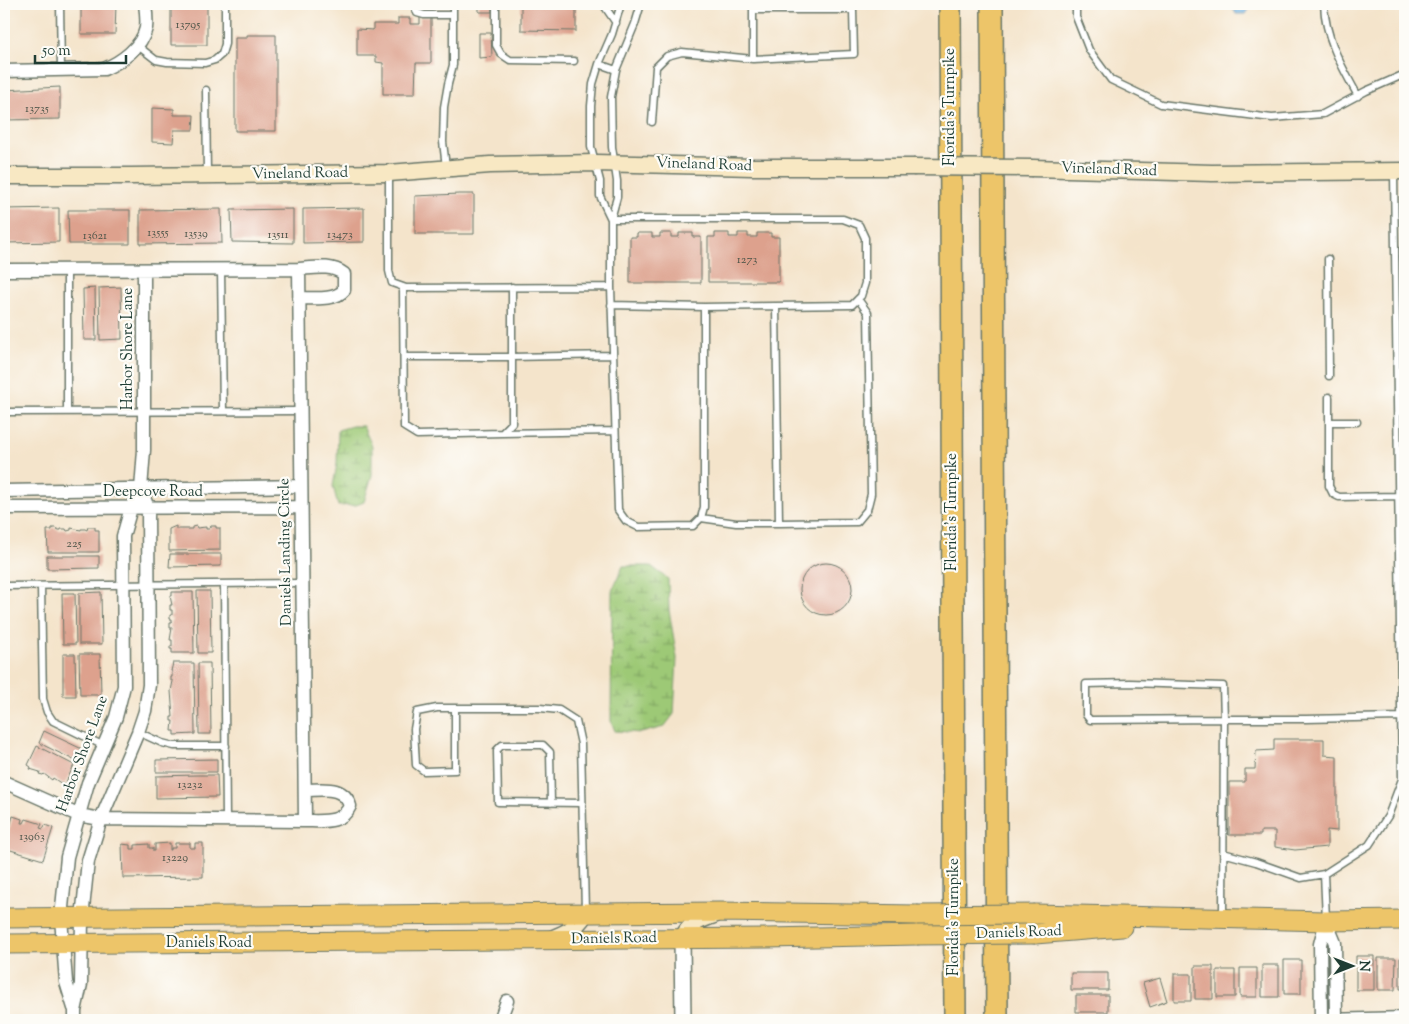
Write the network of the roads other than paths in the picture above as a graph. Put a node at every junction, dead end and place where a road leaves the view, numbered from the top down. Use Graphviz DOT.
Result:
graph roads {
  1 [pos="60,4"];
  2 [pos="146,4"];
  3 [pos="225,4"];
  4 [pos="414,4"];
  5 [pos="453,4"];
  6 [pos="496,4"];
  7 [pos="603,4"];
  8 [pos="622,4"];
  9 [pos="641,4"];
  10 [pos="950,4"];
  11 [pos="992,4"];
  12 [pos="1076,4"];
  13 [pos="1324,4"];
  14 [pos="752,7"];
  15 [pos="453,15"];
  16 [pos="616,23"];
  17 [pos="138,46"];
  18 [pos="753,59"];
  19 [pos="574,61"];
  20 [pos="599,64"];
  21 [pos="60,70"];
  22 [pos="616,70"];
  23 [pos="4,71"];
  24 [pos="1405,74"];
  25 [pos="206,90"];
  26 [pos="1358,96"];
  27 [pos="652,122"];
  28 [pos="596,163"];
  29 [pos="615,163"];
  30 [pos="446,168"];
  31 [pos="1400,171"];
  32 [pos="389,173"];
  33 [pos="207,175"];
  34 [pos="4,176"];
  35 [pos="611,219"];
  36 [pos="1328,259"];
  37 [pos="299,269"];
  38 [pos="4,270"];
  39 [pos="67,270"];
  40 [pos="144,270"];
  41 [pos="221,270"];
  42 [pos="403,287"];
  43 [pos="512,287"];
  44 [pos="611,287"];
  45 [pos="299,298"];
  46 [pos="858,298"];
  47 [pos="611,305"];
  48 [pos="776,306"];
  49 [pos="704,307"];
  50 [pos="613,355"];
  51 [pos="404,357"];
  52 [pos="512,357"];
  53 [pos="1329,376"];
  54 [pos="1329,397"];
  55 [pos="300,411"];
  56 [pos="4,412"];
  57 [pos="67,412"];
  58 [pos="144,412"];
  59 [pos="223,412"];
  60 [pos="1329,422"];
  61 [pos="1357,422"];
  62 [pos="615,431"];
  63 [pos="502,433"];
  64 [pos="301,486"];
  65 [pos="141,489"];
  66 [pos="4,490"];
  67 [pos="1398,496"];
  68 [pos="301,507"];
  69 [pos="4,508"];
  70 [pos="130,508"];
  71 [pos="148,508"];
  72 [pos="701,518"];
  73 [pos="779,523"];
  74 [pos="302,583"];
  75 [pos="224,584"];
  76 [pos="123,585"];
  77 [pos="148,585"];
  78 [pos="4,586"];
  79 [pos="41,586"];
  80 [pos="455,708"];
  81 [pos="1401,717"];
  82 [pos="1224,719"];
  83 [pos="138,732"];
  84 [pos="104,746"];
  85 [pos="226,746"];
  86 [pos="4,782"];
  87 [pos="305,790"];
  88 [pos="551,803"];
  89 [pos="582,803"];
  90 [pos="78,815"];
  91 [pos="101,819"];
  92 [pos="226,821"];
  93 [pos="305,822"];
  94 [pos="1223,853"];
  95 [pos="67,857"];
  96 [pos="88,860"];
  97 [pos="1324,874"];
  98 [pos="720,912"];
  99 [pos="585,914"];
  100 [pos="4,918"];
  101 [pos="61,918"];
  102 [pos="82,918"];
  103 [pos="1223,918"];
  104 [pos="1405,920"];
  105 [pos="1326,921"];
  106 [pos="682,938"];
  107 [pos="549,940"];
  108 [pos="4,944"];
  109 [pos="72,944"];
  110 [pos="507,1001"];
  111 [pos="75,1015"];
  112 [pos="1405,1018"];
  113 [pos="1336,1019"];
  114 [pos="500,1020"];
  115 [pos="683,1020"];
  116 [pos="955,1020"];
  117 [pos="997,1020"];
  118 [pos="1321,1020"];
  1 -- 21 [label="lane"];
  2 -- 17 [label="street"];
  3 -- 17 [label="lane"];
  4 -- 15 [label="lane"];
  5 -- 15 [label="lane"];
  6 -- 19 [label="lane"];
  7 -- 16 [label="lane"];
  8 -- 16 [label="lane"];
  9 -- 22 [label="lane"];
  10 -- 116 [label="highway, Florida's Turnpike"];
  11 -- 117 [label="highway"];
  12 -- 26 [label="lane"];
  13 -- 26 [label="lane"];
  14 -- 18 [label="lane"];
  14 -- 18 [label="lane"];
  15 -- 30 [label="lane"];
  16 -- 20 [label="lane"];
  17 -- 21 [label="street"];
  18 -- 27 [label="lane"];
  20 -- 22 [label="lane"];
  20 -- 28 [label="lane"];
  21 -- 23 [label="street"];
  22 -- 29 [label="lane"];
  24 -- 26 [label="lane"];
  25 -- 33 [label="lane"];
  28 -- 29 [label="main road, Vineland Road"];
  28 -- 30 [label="main road, Vineland Road"];
  28 -- 35 [label="lane"];
  29 -- 31 [label="main road, Vineland Road, bridge"];
  29 -- 35 [label="lane"];
  30 -- 32 [label="main road, Vineland Road"];
  31 -- 67 [label="lane"];
  32 -- 33 [label="main road, Vineland Road"];
  32 -- 42 [label="lane"];
  33 -- 34 [label="main road, Vineland Road"];
  35 -- 44 [label="lane"];
  35 -- 46 [label="lane"];
  36 -- 53 [label="lane"];
  37 -- 41 [label="street"];
  37 -- 45 [label="street, Daniels Landing Circle"];
  37 -- 45 [label="street"];
  38 -- 39 [label="street"];
  39 -- 40 [label="street"];
  39 -- 57 [label="lane"];
  40 -- 41 [label="street"];
  40 -- 58 [label="street, Harbor Shore Lane"];
  41 -- 59 [label="lane"];
  42 -- 43 [label="lane"];
  42 -- 51 [label="lane"];
  43 -- 44 [label="lane"];
  43 -- 52 [label="lane"];
  44 -- 47 [label="lane"];
  45 -- 55 [label="street, Daniels Landing Circle"];
  46 -- 48 [label="lane"];
  46 -- 73 [label="lane"];
  47 -- 49 [label="lane"];
  47 -- 50 [label="lane"];
  48 -- 49 [label="lane"];
  48 -- 73 [label="lane"];
  49 -- 72 [label="lane"];
  50 -- 52 [label="lane"];
  50 -- 62 [label="lane"];
  51 -- 52 [label="lane"];
  51 -- 63 [label="lane"];
  52 -- 63 [label="lane"];
  54 -- 60 [label="lane"];
  55 -- 59 [label="lane"];
  55 -- 64 [label="street, Daniels Landing Circle"];
  56 -- 57 [label="lane"];
  57 -- 58 [label="lane"];
  58 -- 59 [label="lane"];
  58 -- 65 [label="street, Harbor Shore Lane"];
  60 -- 61 [label="lane"];
  60 -- 67 [label="lane"];
  62 -- 63 [label="lane"];
  62 -- 72 [label="lane"];
  64 -- 65 [label="street, Deepcove Road"];
  64 -- 68 [label="street, Daniels Landing Circle"];
  65 -- 66 [label="street, Deepcove Road"];
  65 -- 70 [label="street, Harbor Shore Lane"];
  65 -- 71 [label="street, Harbor Shore Lane"];
  67 -- 81 [label="lane"];
  68 -- 71 [label="street, Deepcove Road"];
  68 -- 74 [label="street, Daniels Landing Circle"];
  69 -- 70 [label="street, Deepcove Road"];
  70 -- 71 [label="street, Deepcove Road"];
  70 -- 76 [label="street, Harbor Shore Lane"];
  71 -- 77 [label="street, Harbor Shore Lane"];
  72 -- 73 [label="lane"];
  74 -- 75 [label="lane"];
  74 -- 87 [label="street, Daniels Landing Circle"];
  75 -- 77 [label="lane"];
  75 -- 85 [label="lane"];
  76 -- 77 [label="lane"];
  76 -- 79 [label="lane"];
  76 -- 84 [label="street, Harbor Shore Lane"];
  77 -- 83 [label="street, Harbor Shore Lane"];
  78 -- 79 [label="lane"];
  79 -- 84 [label="lane"];
  80 -- 80 [label="lane"];
  80 -- 89 [label="lane"];
  81 -- 82 [label="lane"];
  81 -- 97 [label="lane"];
  82 -- 82 [label="lane"];
  82 -- 94 [label="lane"];
  83 -- 85 [label="lane"];
  83 -- 91 [label="street, Harbor Shore Lane"];
  84 -- 90 [label="street, Harbor Shore Lane"];
  85 -- 92 [label="lane"];
  86 -- 90 [label="street"];
  87 -- 93 [label="street, Daniels Landing Circle"];
  87 -- 93 [label="street"];
  88 -- 88 [label="lane"];
  88 -- 89 [label="lane"];
  89 -- 99 [label="lane"];
  90 -- 91 [label="street"];
  90 -- 95 [label="street, Harbor Shore Lane"];
  91 -- 92 [label="street"];
  91 -- 96 [label="street, Harbor Shore Lane"];
  92 -- 93 [label="street"];
  94 -- 97 [label="lane"];
  94 -- 103 [label="lane"];
  95 -- 96 [label="street"];
  95 -- 101 [label="street, Harbor Shore Lane"];
  96 -- 102 [label="street, Harbor Shore Lane"];
  97 -- 105 [label="lane"];
  98 -- 99 [label="main road, Daniels Road"];
  98 -- 103 [label="main road, Daniels Road, bridge"];
  98 -- 106 [label="main road"];
  99 -- 102 [label="main road, Daniels Road"];
  99 -- 107 [label="main road"];
  100 -- 101 [label="main road, Daniels Road"];
  101 -- 102 [label="main road, Daniels Road"];
  101 -- 109 [label="street, Harbor Shore Lane"];
  102 -- 109 [label="street, Harbor Shore Lane"];
  103 -- 105 [label="main road, Daniels Road"];
  103 -- 106 [label="main road, Daniels Road, bridge"];
  104 -- 105 [label="main road, Daniels Road"];
  105 -- 113 [label="street"];
  105 -- 118 [label="street"];
  106 -- 107 [label="main road, Daniels Road"];
  106 -- 115 [label="street"];
  107 -- 109 [label="main road, Daniels Road"];
  108 -- 109 [label="main road, Daniels Road"];
  109 -- 111 [label="street"];
  109 -- 111 [label="street"];
  110 -- 114 [label="street"];
  112 -- 113 [label="street"];
  113 -- 118 [label="street"];
}
